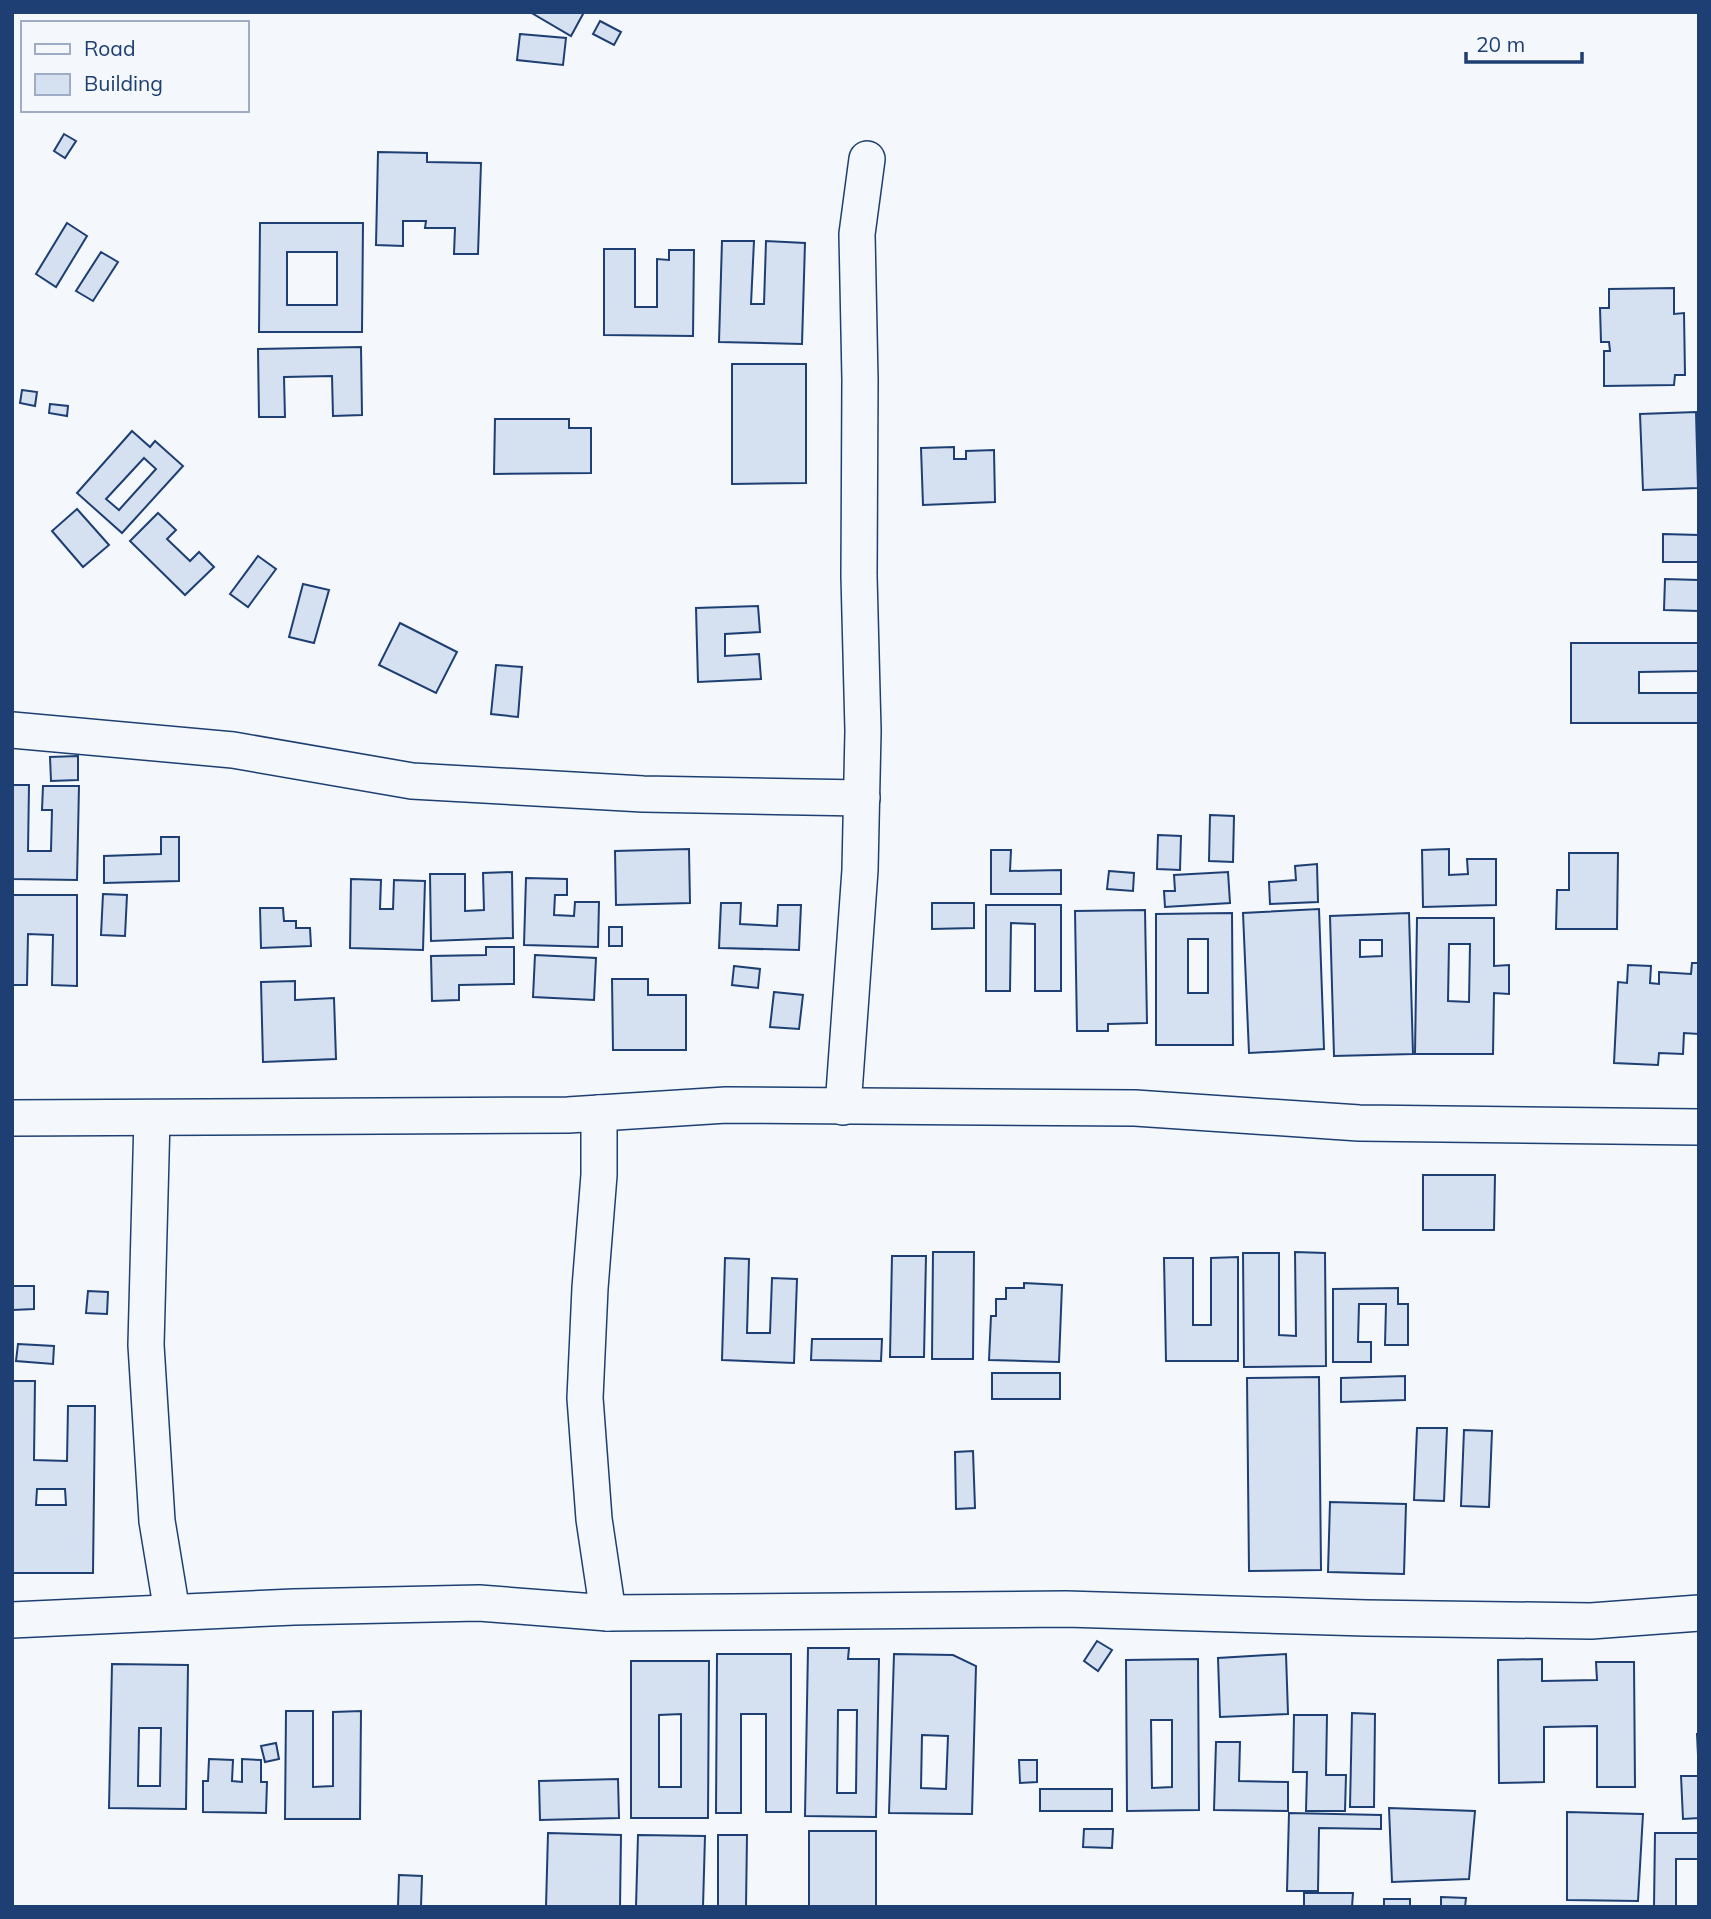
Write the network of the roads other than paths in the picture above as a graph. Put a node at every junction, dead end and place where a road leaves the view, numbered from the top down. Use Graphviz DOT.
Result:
graph roads {
  1 [pos="867,159"];
  2 [pos="12,730"];
  3 [pos="862,798"];
  4 [pos="843,1107"];
  5 [pos="599,1113"];
  6 [pos="12,1118"];
  7 [pos="152,1118"];
  8 [pos="1699,1127"];
  9 [pos="172,1612"];
  10 [pos="608,1613"];
  11 [pos="1699,1613"];
  12 [pos="12,1620"];
  1 -- 3 [label="street"];
  2 -- 3 [label="street"];
  3 -- 4 [label="street"];
  4 -- 5 [label="street"];
  4 -- 8 [label="street"];
  5 -- 7 [label="street"];
  5 -- 10 [label="street"];
  6 -- 7 [label="street"];
  7 -- 9 [label="street"];
  9 -- 10 [label="street"];
  9 -- 12 [label="street"];
  10 -- 11 [label="street"];
}
